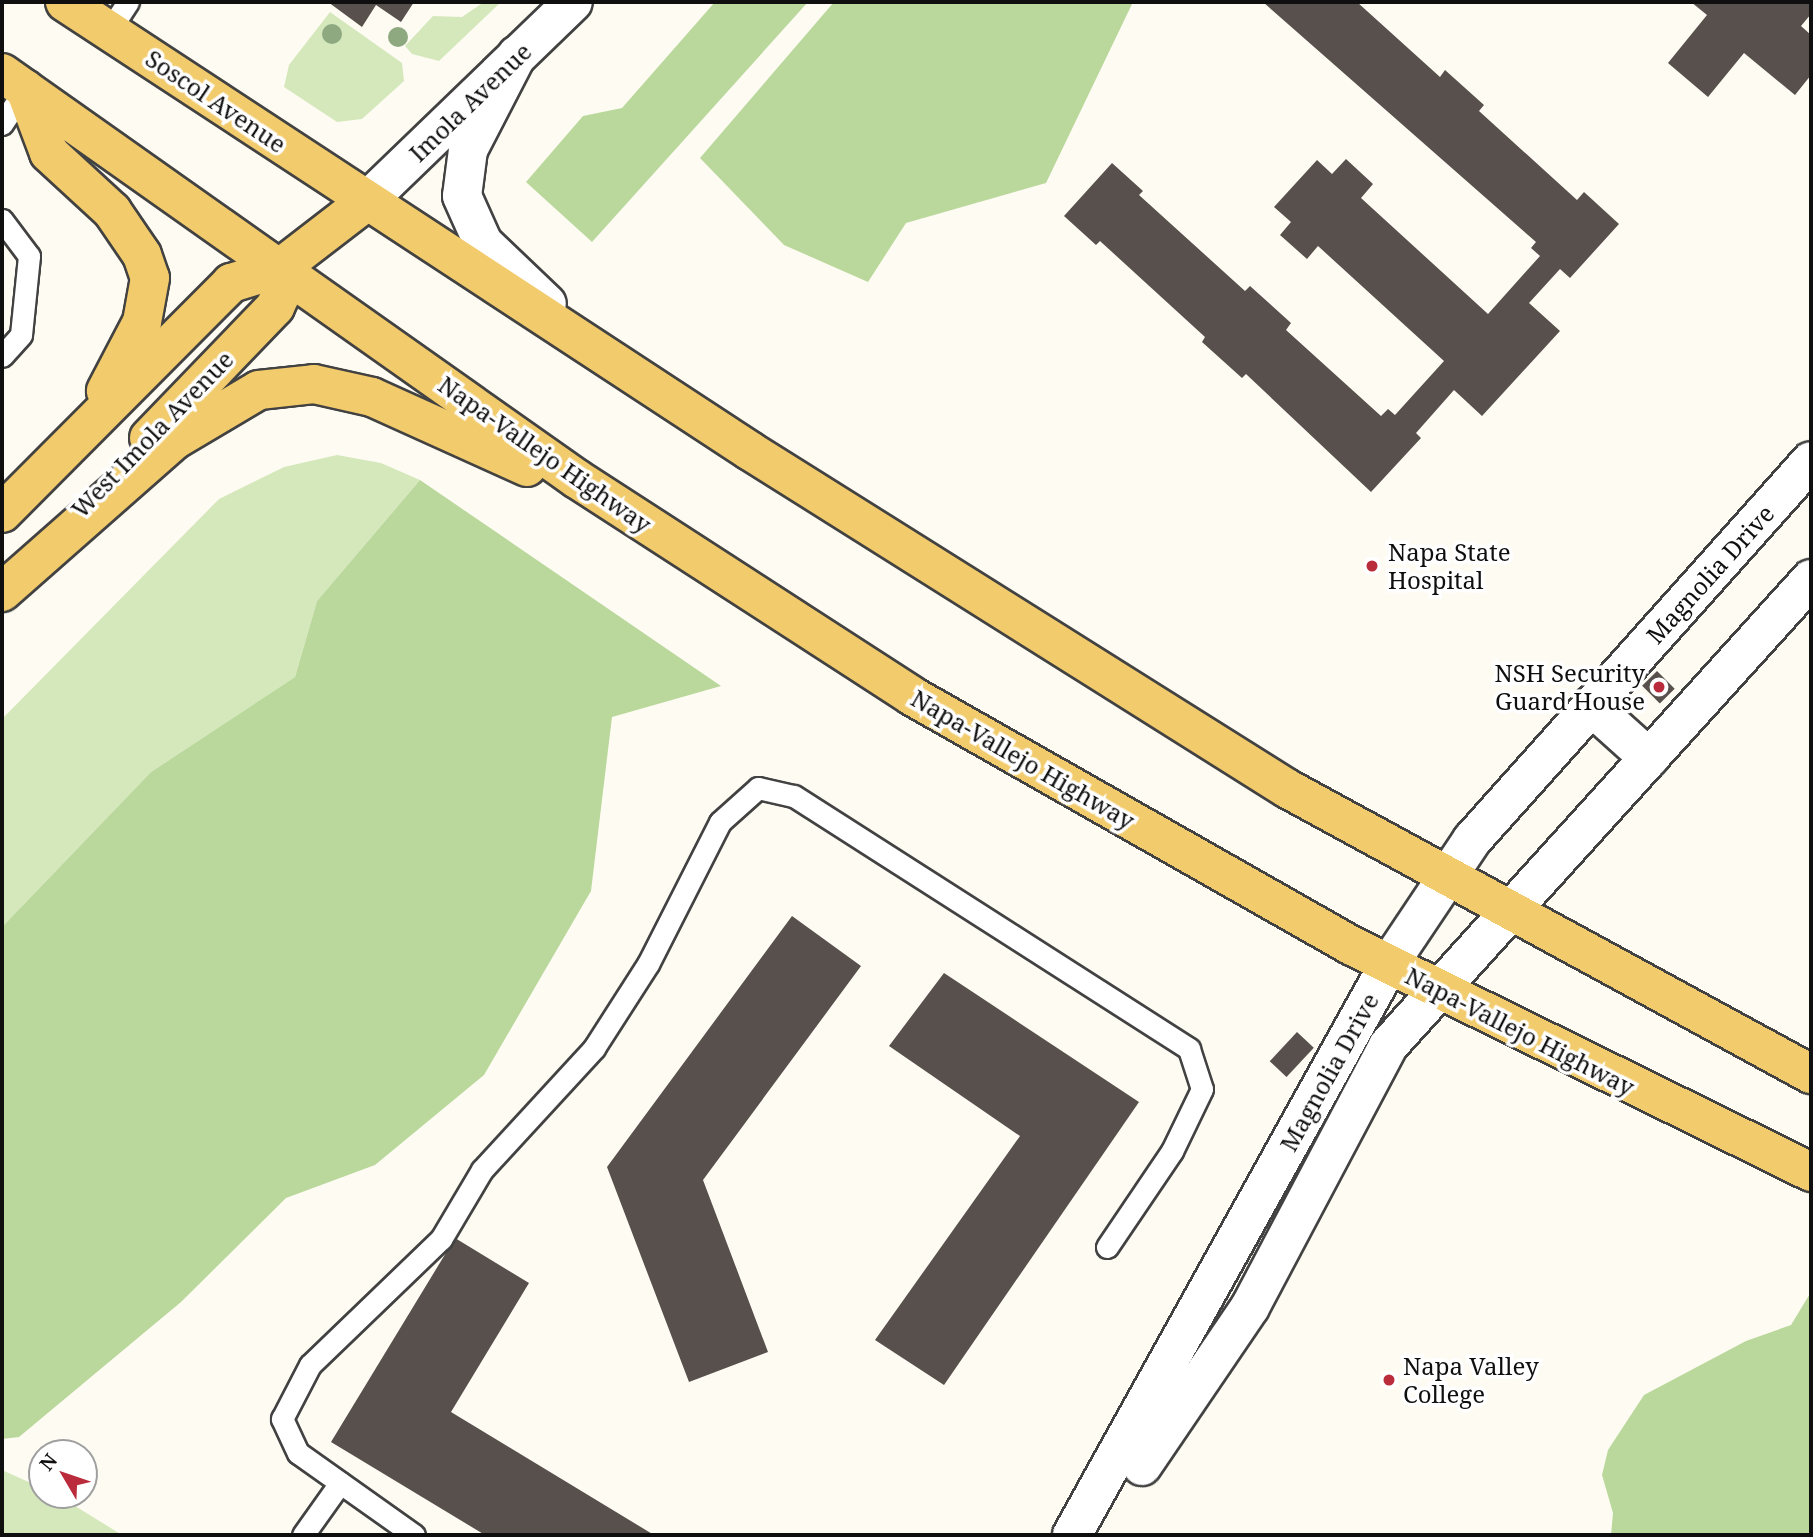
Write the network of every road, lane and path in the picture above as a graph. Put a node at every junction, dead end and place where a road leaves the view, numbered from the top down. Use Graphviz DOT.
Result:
graph roads {
  1 [pos="65,2"];
  2 [pos="573,2"];
  3 [pos="118,16"];
  4 [pos="517,55"];
  5 [pos="13,81"];
  6 [pos="2,124"];
  7 [pos="367,201"];
  8 [pos="2,220"];
  9 [pos="280,268"];
  10 [pos="2,356"];
  11 [pos="617,365"];
  12 [pos="63,452"];
  13 [pos="1811,461"];
  14 [pos="5,502"];
  15 [pos="643,523"];
  16 [pos="1811,579"];
  17 [pos="2,592"];
  18 [pos="1591,706"];
  19 [pos="1649,758"];
  20 [pos="1448,876"];
  21 [pos="1508,909"];
  22 [pos="1388,964"];
  23 [pos="1440,991"];
  24 [pos="1811,1074"];
  25 [pos="1811,1172"];
  26 [pos="1107,1247"];
  27 [pos="340,1483"];
  28 [pos="303,1535"];
  29 [pos="414,1535"];
  30 [pos="1072,1535"];
  31 [pos="1103,1535"];
  1 -- 3 [label="main road, Soscol Avenue"];
  2 -- 4 [label="street, Imola Avenue"];
  3 -- 7 [label="main road, Soscol Avenue"];
  4 -- 7 [label="street, Imola Avenue"];
  4 -- 11 [label="street"];
  5 -- 6 [label="lane"];
  5 -- 9 [label="main road"];
  5 -- 12 [label="main road"];
  7 -- 9 [label="main road, West Imola Avenue"];
  7 -- 11 [label="main road"];
  8 -- 10 [label="lane"];
  9 -- 12 [label="main road, West Imola Avenue"];
  9 -- 15 [label="main road, Napa-Vallejo Highway"];
  9 -- 17 [label="main road, West Imola Avenue"];
  11 -- 20 [label="main road"];
  12 -- 14 [label="main road, West Imola Avenue"];
  13 -- 18 [label="street, Magnolia Drive"];
  15 -- 17 [label="main road"];
  15 -- 22 [label="main road, Napa-Vallejo Highway"];
  16 -- 19 [label="street, Magnolia Drive"];
  18 -- 19 [label="street"];
  18 -- 20 [label="street, Magnolia Drive"];
  19 -- 21 [label="street, Magnolia Drive"];
  20 -- 21 [label="main road"];
  20 -- 22 [label="street, Magnolia Drive"];
  21 -- 23 [label="street, Magnolia Drive"];
  21 -- 24 [label="main road"];
  22 -- 23 [label="main road, Napa-Vallejo Highway"];
  22 -- 30 [label="street, Magnolia Drive"];
  23 -- 25 [label="main road, Napa-Vallejo Highway"];
  23 -- 31 [label="street, Magnolia Drive"];
  26 -- 27 [label="lane"];
  27 -- 28 [label="lane"];
  27 -- 29 [label="lane"];
}
